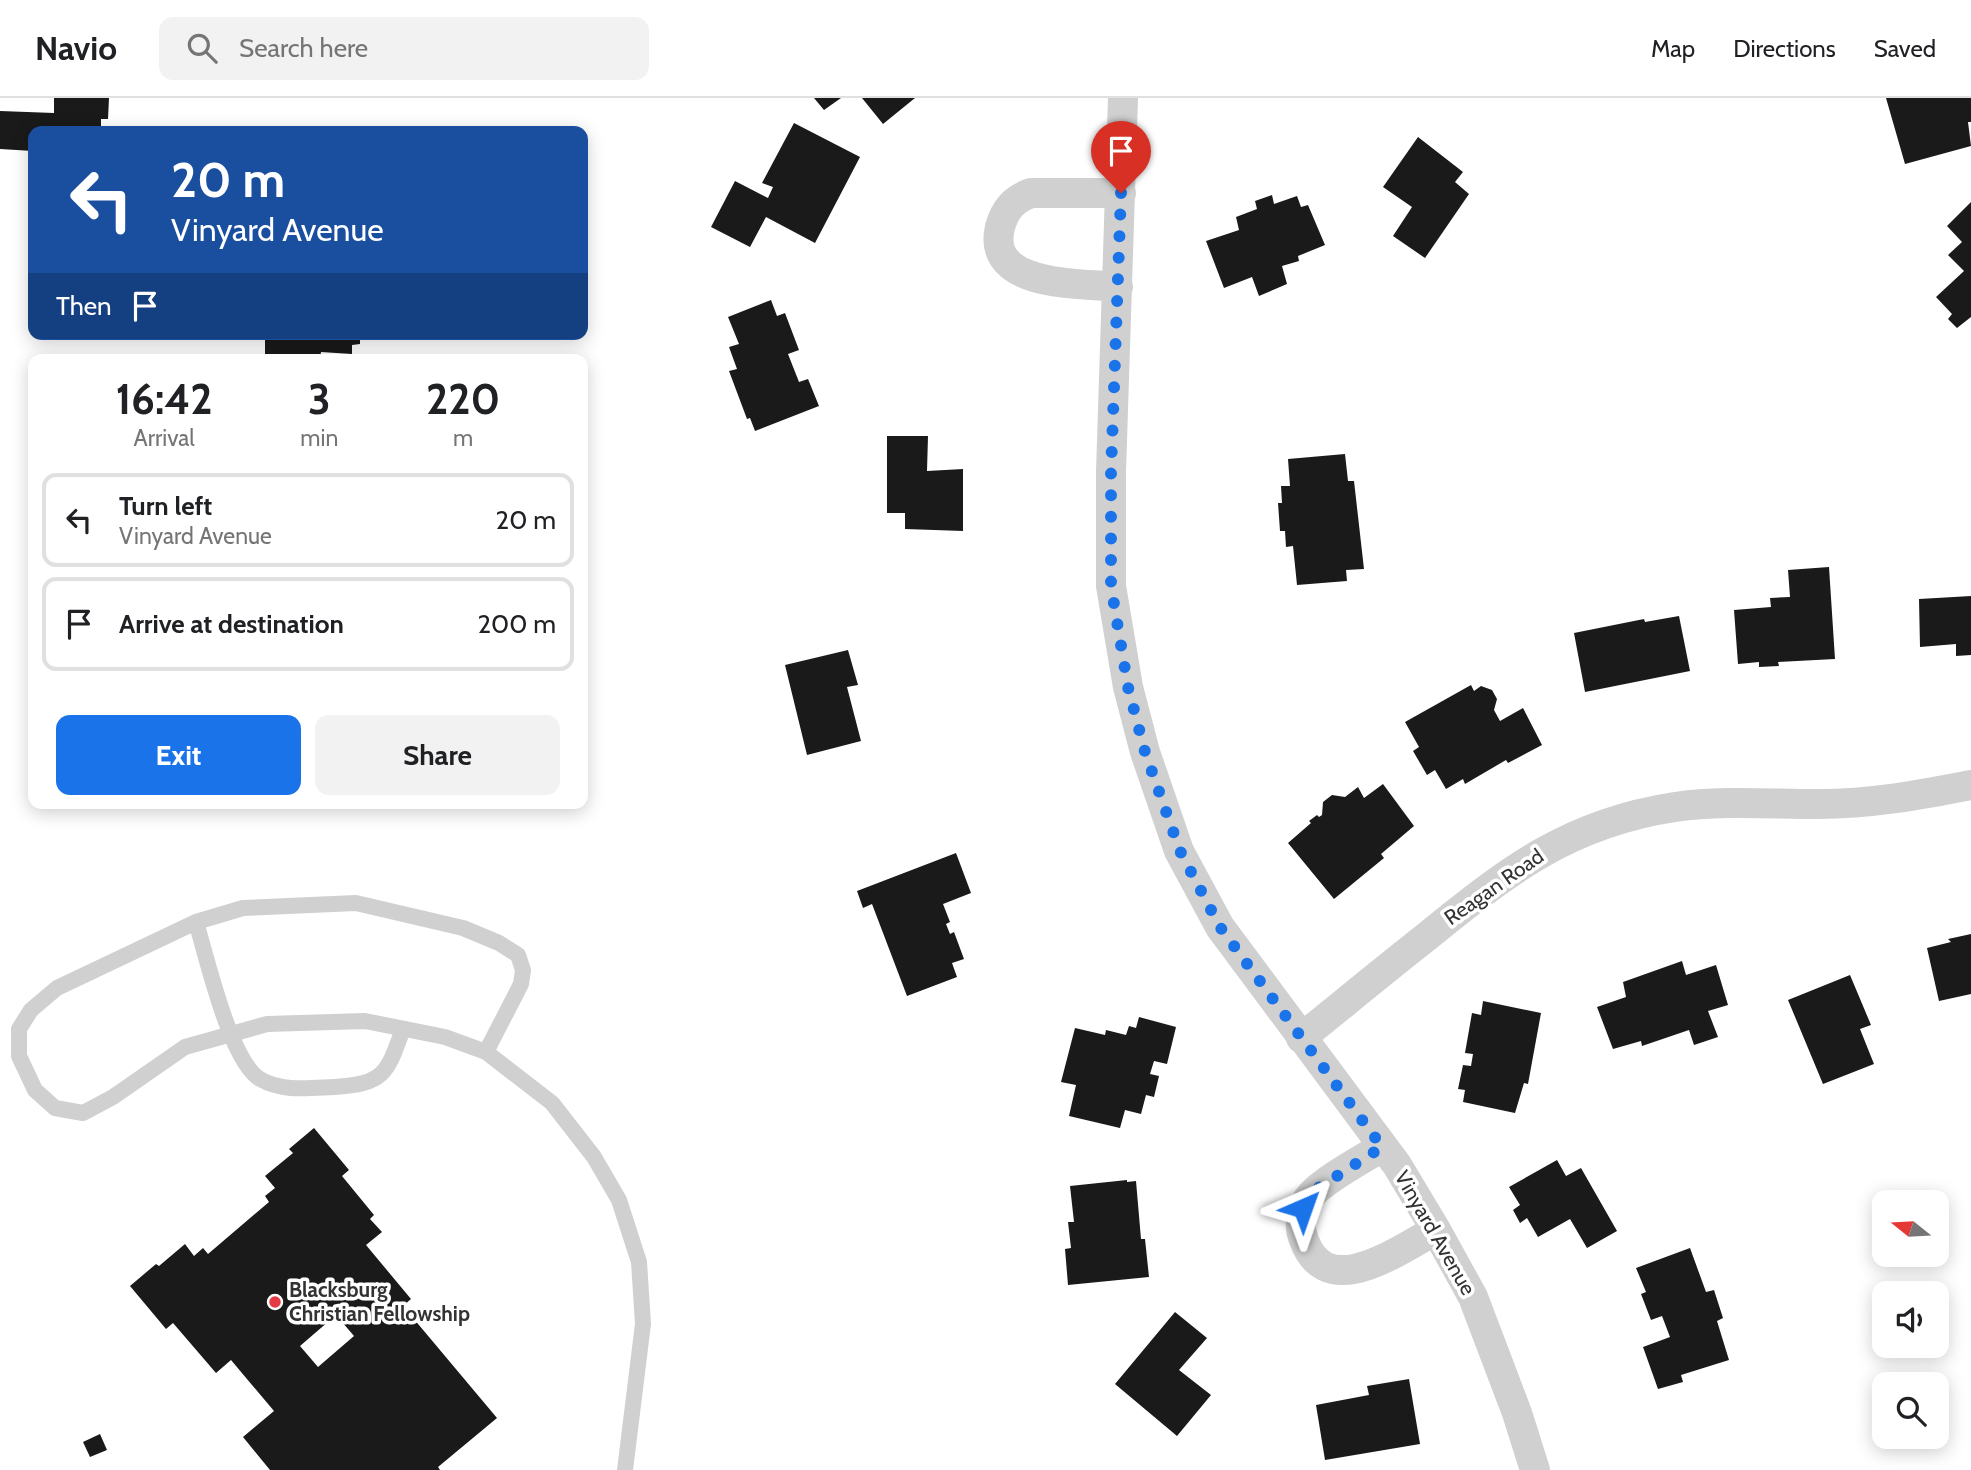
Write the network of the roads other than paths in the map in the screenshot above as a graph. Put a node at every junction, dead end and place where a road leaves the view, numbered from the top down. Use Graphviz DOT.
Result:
graph roads {
  1 [pos="1123,98"];
  2 [pos="1121,193"];
  3 [pos="1118,287"];
  4 [pos="1971,785"];
  5 [pos="197,922"];
  6 [pos="404,1029"];
  7 [pos="230,1034"];
  8 [pos="1301,1038"];
  9 [pos="486,1052"];
  10 [pos="1382,1147"];
  11 [pos="1436,1230"];
  12 [pos="625,1470"];
  13 [pos="1535,1470"];
  1 -- 2 [label="street, Vinyard Avenue"];
  2 -- 3 [label="street, Vinyard Avenue"];
  2 -- 3 [label="street"];
  3 -- 8 [label="street, Vinyard Avenue"];
  4 -- 8 [label="street, Reagan Road"];
  5 -- 7 [label="lane"];
  5 -- 7 [label="lane"];
  5 -- 9 [label="lane"];
  6 -- 7 [label="lane"];
  6 -- 7 [label="lane"];
  6 -- 9 [label="lane"];
  8 -- 10 [label="street, Vinyard Avenue"];
  9 -- 12 [label="lane"];
  10 -- 11 [label="street, Vinyard Avenue"];
  10 -- 11 [label="street"];
  11 -- 13 [label="street, Vinyard Avenue"];
}
